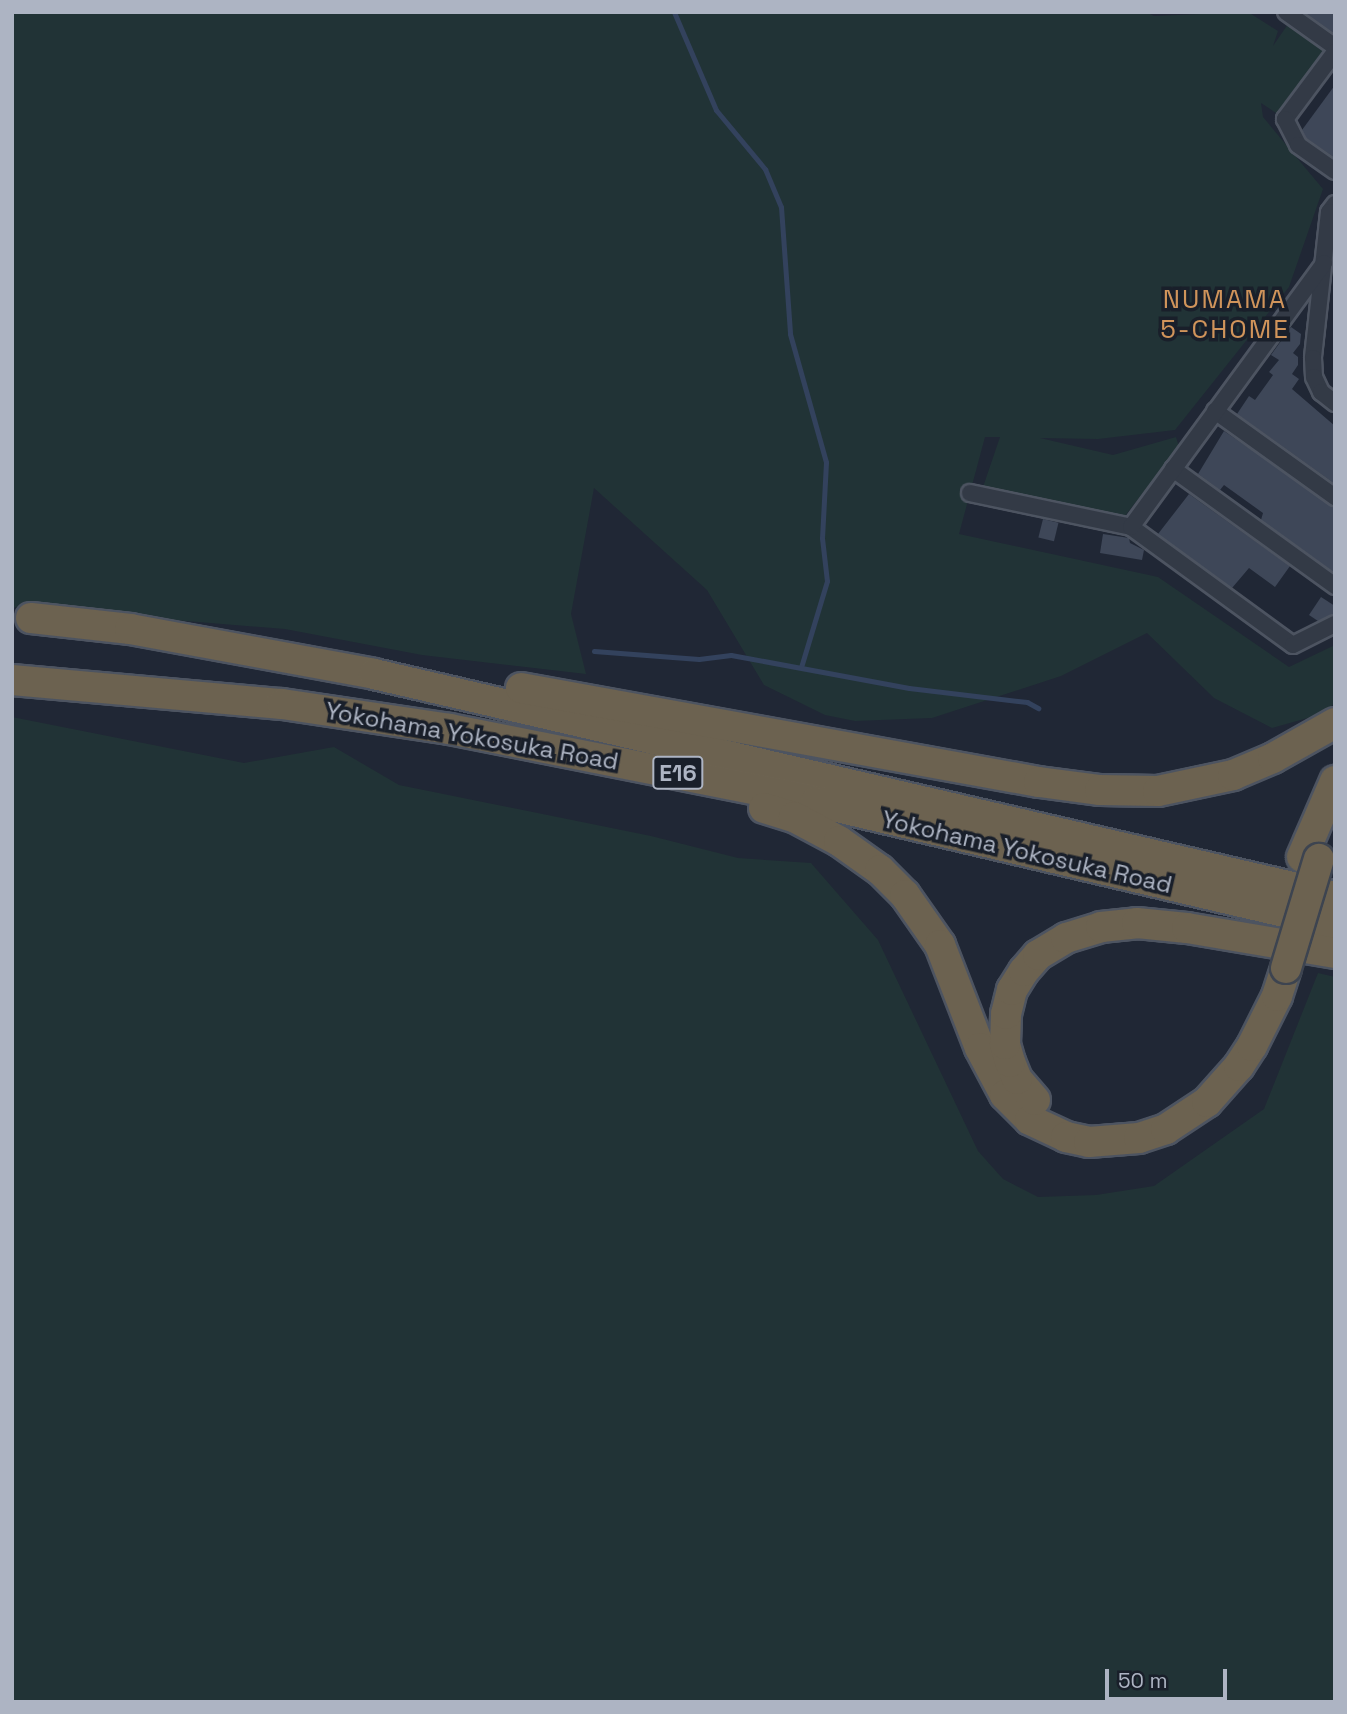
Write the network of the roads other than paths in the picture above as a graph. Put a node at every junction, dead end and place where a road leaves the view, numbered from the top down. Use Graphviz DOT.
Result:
graph roads {
  1 [pos="1286,12"];
  2 [pos="1335,49"];
  3 [pos="1335,171"];
  4 [pos="1335,204"];
  5 [pos="1324,263"];
  6 [pos="1335,403"];
  7 [pos="1215,411"];
  8 [pos="1173,470"];
  9 [pos="970,493"];
  10 [pos="1335,497"];
  11 [pos="1131,527"];
  12 [pos="1335,586"];
  13 [pos="31,618"];
  14 [pos="1335,624"];
  15 [pos="230,646"];
  16 [pos="12,680"];
  17 [pos="325,710"];
  18 [pos="1335,723"];
  19 [pos="1335,781"];
  20 [pos="1335,818"];
  21 [pos="1310,858"];
  22 [pos="1335,897"];
  23 [pos="1335,924"];
  24 [pos="1335,953"];
  25 [pos="1278,965"];
  1 -- 2 [label="street"];
  2 -- 3 [label="street"];
  4 -- 5 [label="street"];
  5 -- 6 [label="street"];
  5 -- 7 [label="street"];
  7 -- 8 [label="street"];
  7 -- 10 [label="street"];
  8 -- 11 [label="street"];
  8 -- 12 [label="street"];
  9 -- 11 [label="street"];
  11 -- 14 [label="street"];
  13 -- 15 [label="highway, Yokohama Yokosuka Road / E16"];
  15 -- 18 [label="highway"];
  15 -- 22 [label="highway, Yokohama Yokosuka Road / E16"];
  16 -- 17 [label="highway, Yokohama Yokosuka Road / E16"];
  17 -- 23 [label="highway, Yokohama Yokosuka Road / E16"];
  17 -- 25 [label="highway"];
  19 -- 21 [label="highway"];
  20 -- 21 [label="highway"];
  21 -- 25 [label="highway, bridge"];
  24 -- 25 [label="highway"];
}
